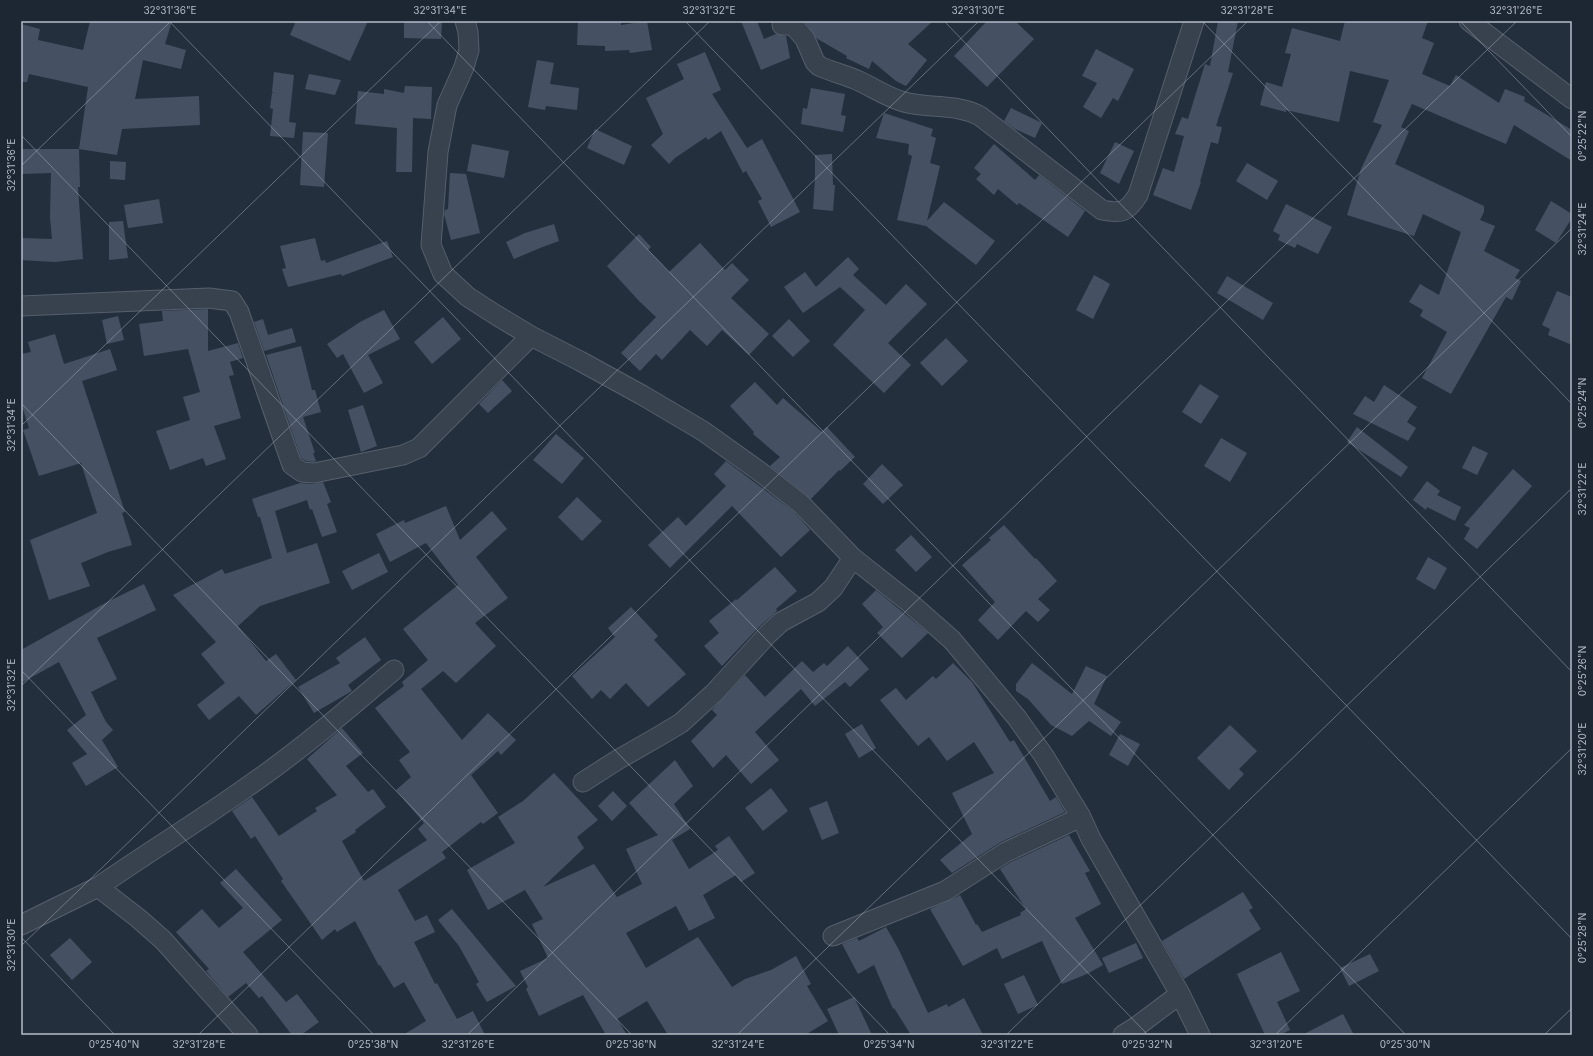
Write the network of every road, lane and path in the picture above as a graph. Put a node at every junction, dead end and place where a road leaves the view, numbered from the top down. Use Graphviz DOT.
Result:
graph roads {
  1 [pos="465,21"];
  2 [pos="1194,21"];
  3 [pos="1469,21"];
  4 [pos="782,24"];
  5 [pos="1572,99"];
  6 [pos="21,306"];
  7 [pos="531,336"];
  8 [pos="853,558"];
  9 [pos="394,670"];
  10 [pos="583,782"];
  11 [pos="1081,817"];
  12 [pos="98,887"];
  13 [pos="21,925"];
  14 [pos="833,936"];
  15 [pos="1180,994"];
  16 [pos="248,1035"];
  17 [pos="1124,1035"];
  18 [pos="1200,1035"];
  1 -- 7 [label="street"];
  2 -- 4 [label="street"];
  3 -- 5 [label="street"];
  6 -- 7 [label="street"];
  7 -- 8 [label="street"];
  8 -- 10 [label="street"];
  8 -- 11 [label="street"];
  9 -- 12 [label="street"];
  11 -- 14 [label="street"];
  11 -- 15 [label="street"];
  12 -- 13 [label="street"];
  12 -- 16 [label="street"];
  15 -- 17 [label="street"];
  15 -- 18 [label="street"];
}
